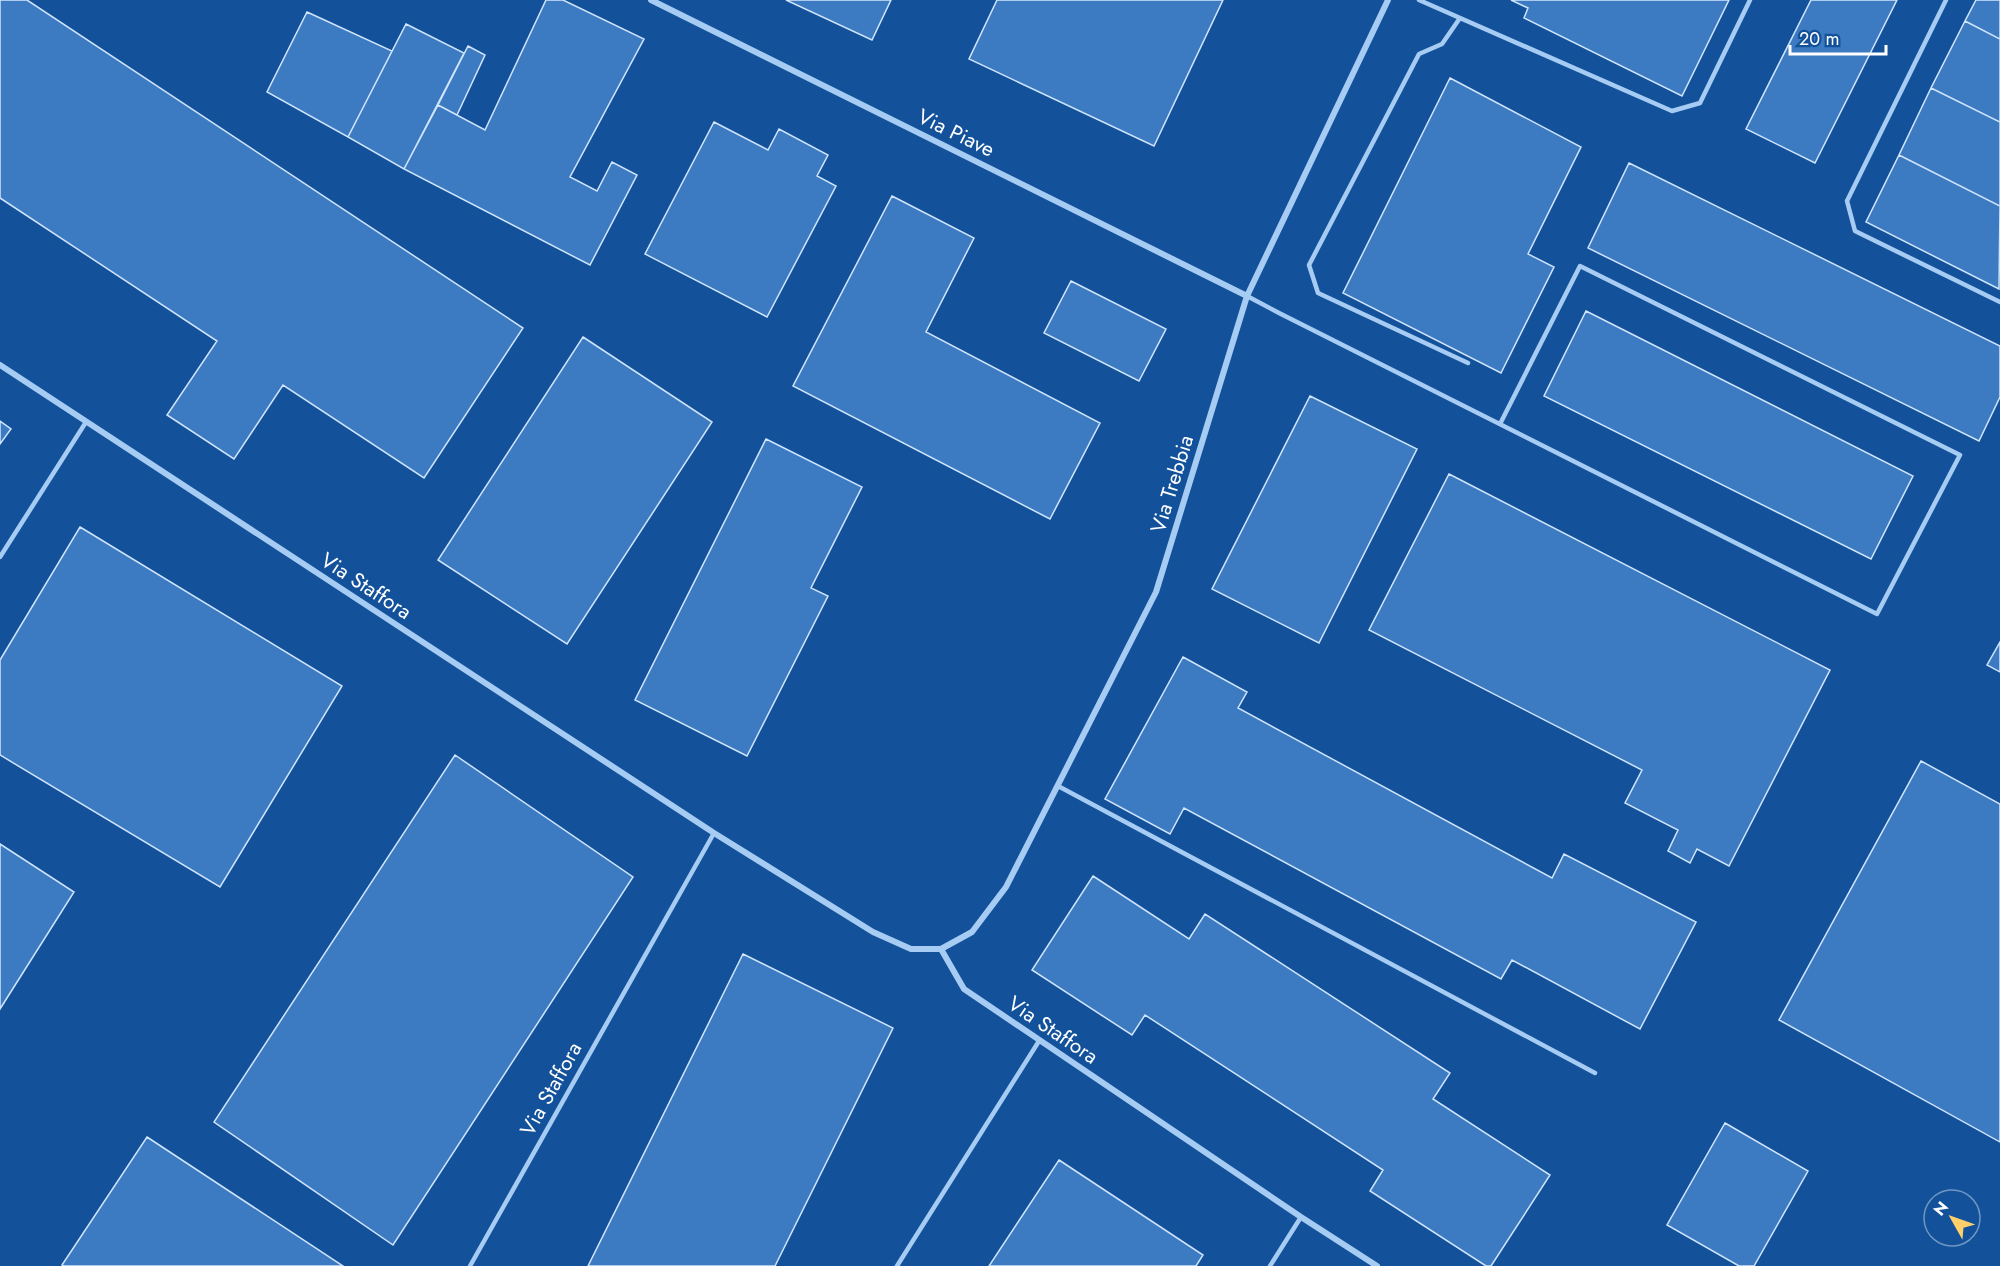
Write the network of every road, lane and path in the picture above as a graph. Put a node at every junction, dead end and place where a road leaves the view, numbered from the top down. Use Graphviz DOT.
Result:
graph roads {
  1 [pos="651,0"];
  2 [pos="1388,0"];
  3 [pos="1419,0"];
  4 [pos="1750,0"];
  5 [pos="1946,0"];
  6 [pos="1460,18"];
  7 [pos="1247,296"];
  8 [pos="2000,302"];
  9 [pos="1468,363"];
  10 [pos="0,365"];
  11 [pos="86,422"];
  12 [pos="1500,424"];
  13 [pos="0,557"];
  14 [pos="1058,786"];
  15 [pos="714,833"];
  16 [pos="941,949"];
  17 [pos="1039,1041"];
  18 [pos="1595,1073"];
  19 [pos="1301,1217"];
  20 [pos="470,1266"];
  21 [pos="897,1266"];
  22 [pos="1270,1266"];
  23 [pos="1377,1266"];
  1 -- 7 [label="street, Via Piave"];
  2 -- 7 [label="street, Via Trebbia"];
  3 -- 6 [label="lane"];
  4 -- 6 [label="lane"];
  5 -- 8 [label="lane"];
  6 -- 9 [label="lane"];
  7 -- 12 [label="lane"];
  7 -- 14 [label="street, Via Trebbia"];
  10 -- 11 [label="street, Via Staffora"];
  11 -- 13 [label="lane"];
  11 -- 15 [label="street, Via Staffora"];
  12 -- 12 [label="lane"];
  14 -- 16 [label="street, Via Trebbia"];
  14 -- 18 [label="lane"];
  15 -- 16 [label="street, Via Staffora"];
  15 -- 20 [label="lane, Via Staffora"];
  16 -- 17 [label="street, Via Staffora"];
  17 -- 19 [label="street, Via Staffora"];
  17 -- 21 [label="lane"];
  19 -- 22 [label="lane"];
  19 -- 23 [label="street, Via Staffora"];
}
